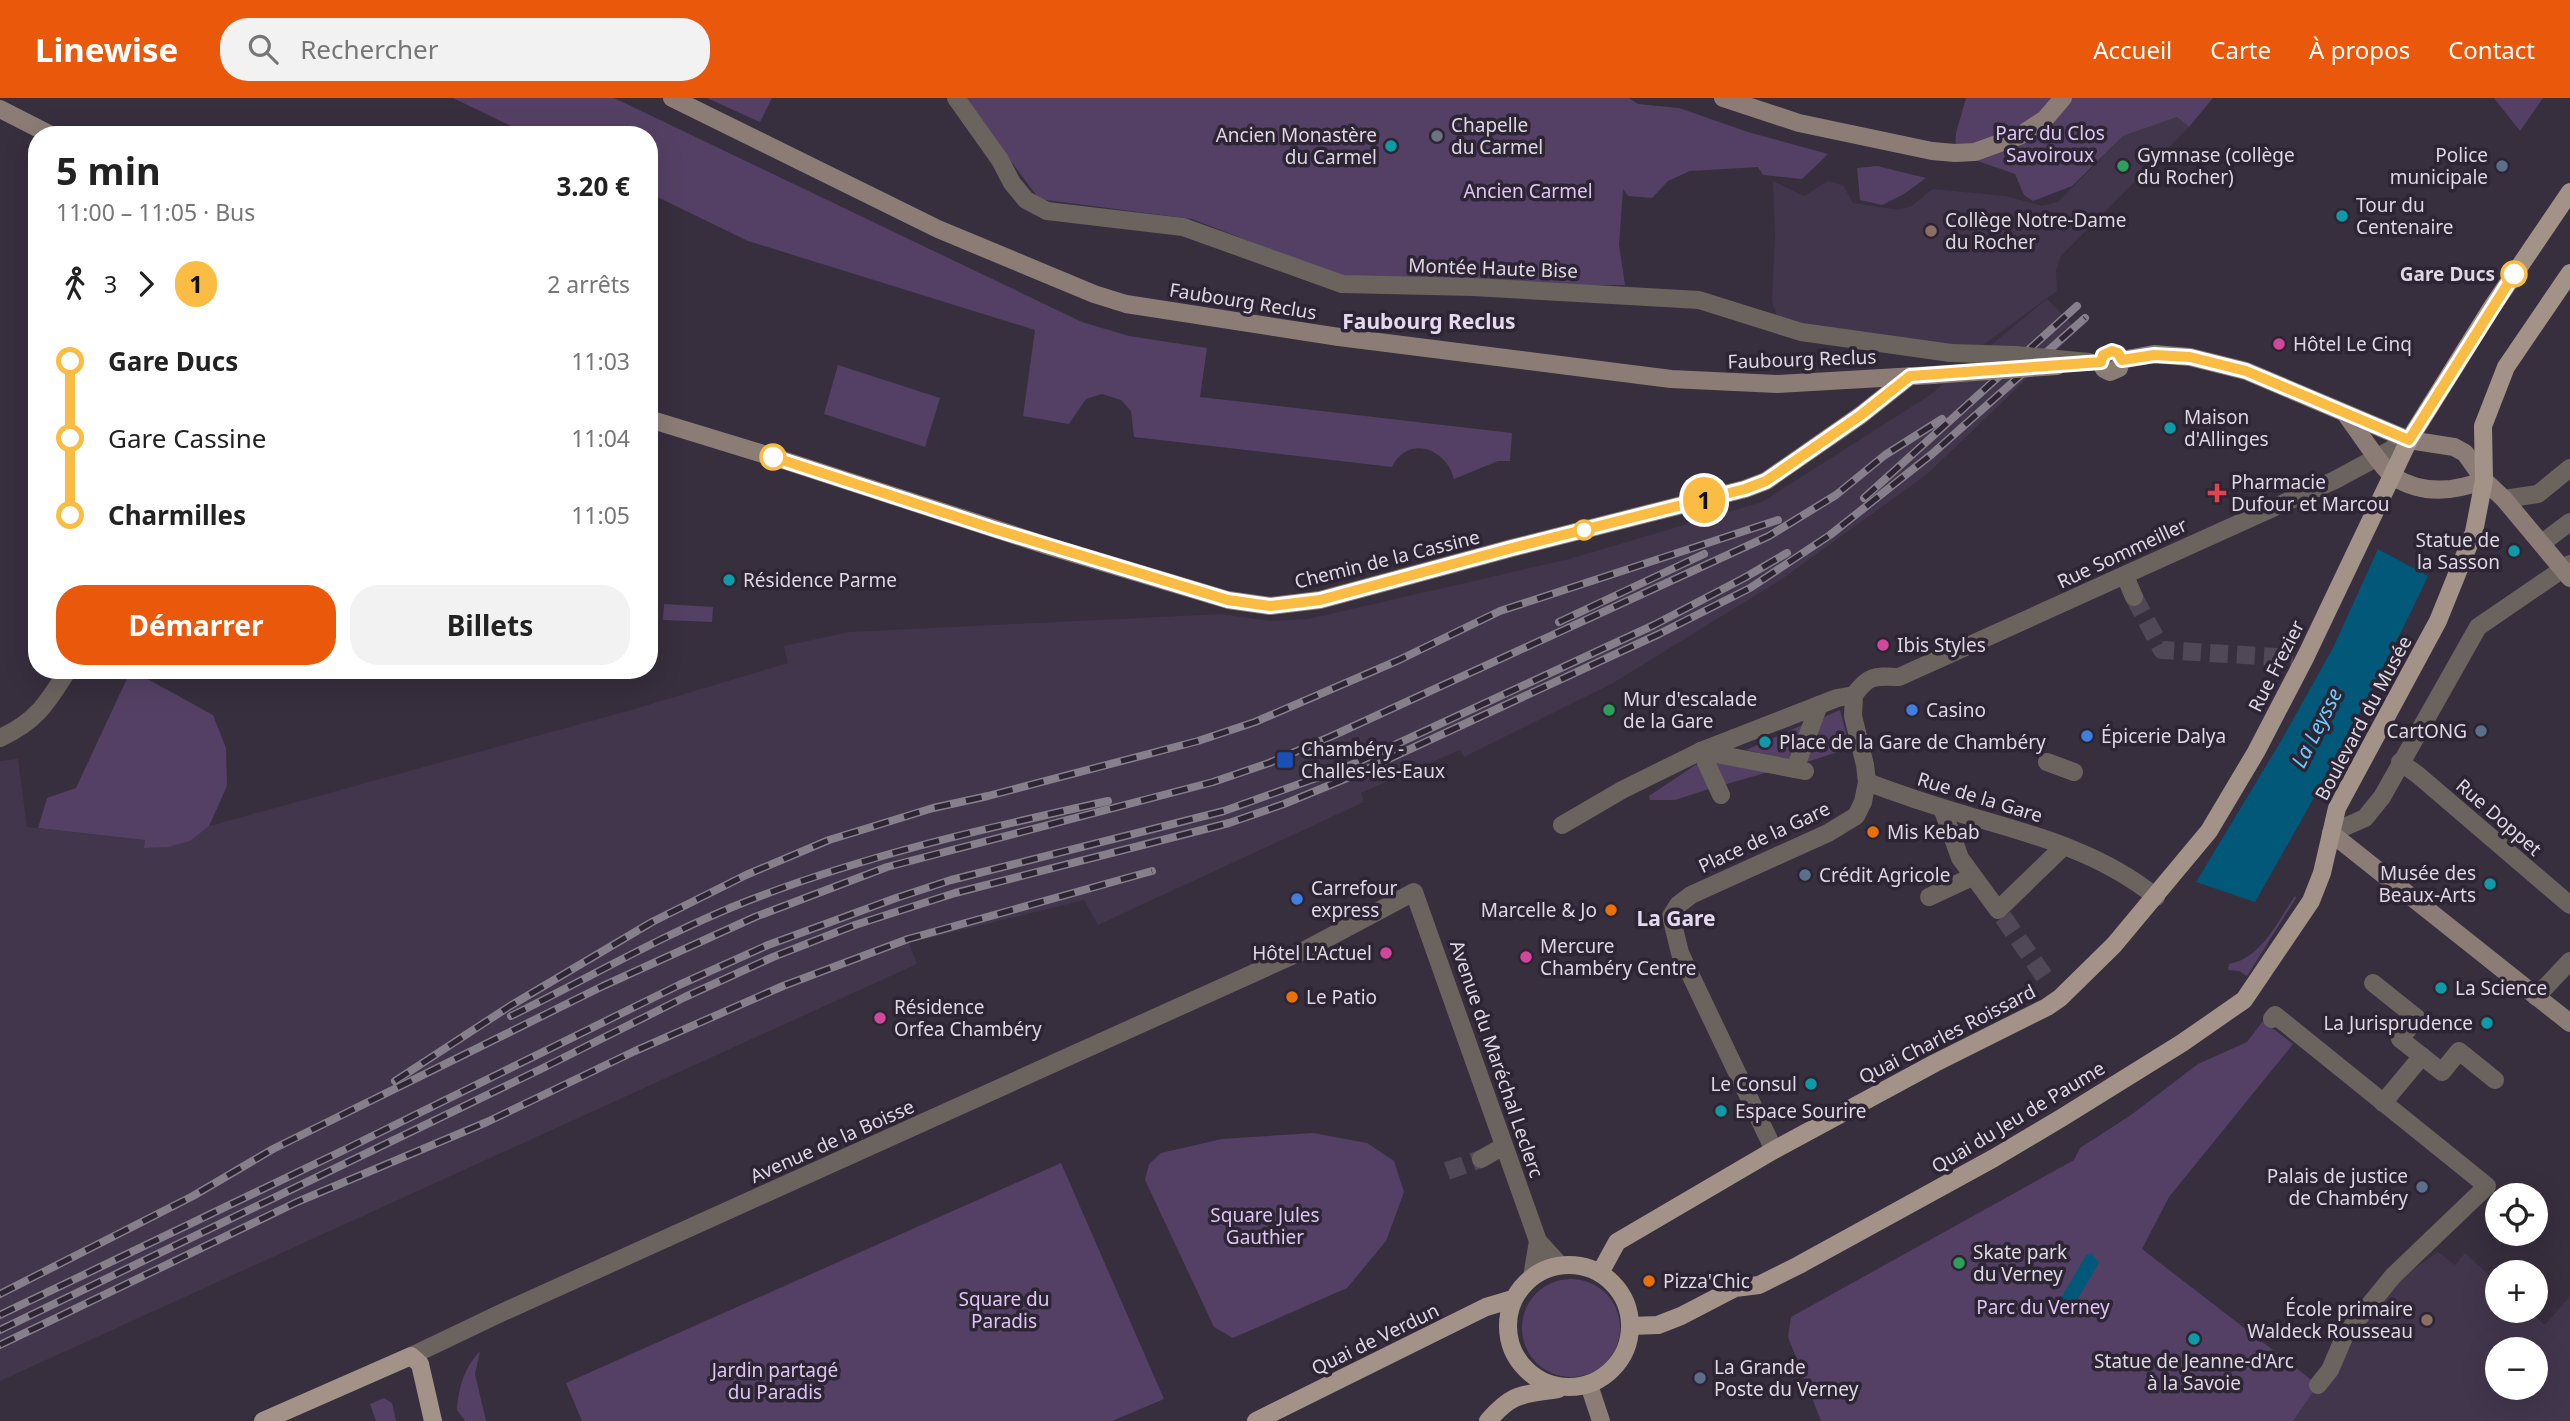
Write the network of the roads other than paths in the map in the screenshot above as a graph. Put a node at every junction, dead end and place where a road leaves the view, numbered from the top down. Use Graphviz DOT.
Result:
graph roads {
  1 [pos="672,98"];
  2 [pos="957,98"];
  3 [pos="1723,98"];
  4 [pos="2063,98"];
  5 [pos="0,109"];
  6 [pos="33,126"];
  7 [pos="2570,192"];
  8 [pos="2570,273"];
  9 [pos="2095,362"];
  10 [pos="1910,376"];
  11 [pos="2346,415"];
  12 [pos="658,422"];
  13 [pos="2409,440"];
  14 [pos="2378,457"];
  15 [pos="2570,468"];
  16 [pos="2392,476"];
  17 [pos="2484,480"];
  18 [pos="2504,499"];
  19 [pos="2570,522"];
  20 [pos="2542,543"];
  21 [pos="2568,570"];
  22 [pos="2125,576"];
  23 [pos="2134,597"];
  24 [pos="62,679"];
  25 [pos="1854,695"];
  26 [pos="1819,705"];
  27 [pos="0,738"];
  28 [pos="1701,751"];
  29 [pos="2047,762"];
  30 [pos="2400,762"];
  31 [pos="2074,772"];
  32 [pos="1867,782"];
  33 [pos="1721,794"];
  34 [pos="1942,808"];
  35 [pos="1562,825"];
  36 [pos="2332,833"];
  37 [pos="2064,846"];
  38 [pos="1972,877"];
  39 [pos="1414,892"];
  40 [pos="1929,897"];
  41 [pos="2156,897"];
  42 [pos="2570,905"];
  43 [pos="2570,961"];
  44 [pos="2373,983"];
  45 [pos="2536,997"];
  46 [pos="2272,1019"];
  47 [pos="2570,1023"];
  48 [pos="2422,1056"];
  49 [pos="2495,1080"];
  50 [pos="2383,1103"];
  51 [pos="1504,1146"];
  52 [pos="1774,1150"];
  53 [pos="1480,1159"];
  54 [pos="1538,1241"];
  55 [pos="1560,1265"];
  56 [pos="1600,1273"];
  57 [pos="1532,1277"];
  58 [pos="1513,1299"];
  59 [pos="1631,1326"];
  60 [pos="411,1356"];
  61 [pos="1589,1385"];
  62 [pos="2318,1385"];
  63 [pos="1564,1387"];
  64 [pos="263,1421"];
  65 [pos="433,1421"];
  66 [pos="1256,1421"];
  67 [pos="1488,1421"];
  68 [pos="1601,1421"];
  1 -- 10 [label="main road, Faubourg Reclus"];
  2 -- 9 [label="street, Montée Haute Bise, bridge"];
  3 -- 4 [label="main road"];
  5 -- 6 [label="main road"];
  7 -- 13 [label="main road, Rue Frezier"];
  8 -- 17 [label="main road, Boulevard du Musée"];
  9 -- 10 [label="main road, Faubourg Reclus, bridge"];
  9 -- 11 [label="main road, Faubourg Reclus"];
  10 -- 12 [label="main road, Chemin de la Cassine"];
  11 -- 13 [label="main road, Faubourg Reclus"];
  11 -- 14 [label="main road, Faubourg Reclus"];
  13 -- 14 [label="street, Rue Sommeiller"];
  13 -- 16 [label="main road, Rue Frezier"];
  13 -- 17 [label="main road, Faubourg Reclus"];
  14 -- 16 [label="main road, Faubourg Reclus"];
  14 -- 22 [label="street, Rue Sommeiller"];
  15 -- 18 [label="street"];
  16 -- 17 [label="main road"];
  16 -- 41 [label="main road, Rue Frezier"];
  17 -- 18 [label="main road, Faubourg Reclus"];
  17 -- 36 [label="main road, Boulevard du Musée"];
  18 -- 20 [label="main road, Faubourg Reclus"];
  19 -- 20 [label="street"];
  20 -- 21 [label="main road, Faubourg Reclus"];
  21 -- 30 [label="street, Boulevard du Musée"];
  22 -- 23 [label="street"];
  22 -- 25 [label="street, Rue Sommeiller"];
  24 -- 27 [label="street"];
  25 -- 26 [label="street"];
  25 -- 32 [label="street"];
  26 -- 28 [label="street"];
  26 -- 28 [label="street"];
  28 -- 33 [label="street"];
  28 -- 35 [label="street"];
  29 -- 31 [label="street"];
  30 -- 36 [label="street, Boulevard du Musée"];
  30 -- 42 [label="street, Rue Doppet"];
  32 -- 34 [label="street, Rue de la Gare"];
  32 -- 52 [label="street, Place de la Gare"];
  34 -- 37 [label="street, Rue de la Gare"];
  34 -- 38 [label="street"];
  36 -- 45 [label="main road"];
  36 -- 59 [label="main road, Quai du Jeu de Paume"];
  37 -- 38 [label="street"];
  37 -- 41 [label="street, Rue de la Gare"];
  38 -- 40 [label="street"];
  39 -- 51 [label="street, Avenue du Maréchal Leclerc"];
  39 -- 60 [label="street, Avenue de la Boisse"];
  41 -- 52 [label="main road, Quai Charles Roissard"];
  43 -- 45 [label="street"];
  44 -- 48 [label="street"];
  45 -- 47 [label="main road"];
  46 -- 50 [label="street"];
  48 -- 49 [label="street"];
  48 -- 50 [label="street"];
  50 -- 62 [label="street"];
  51 -- 53 [label="street"];
  51 -- 54 [label="street, Avenue du Maréchal Leclerc"];
  52 -- 56 [label="main road, Quai Charles Roissard"];
  54 -- 55 [label="street, Avenue du Maréchal Leclerc"];
  54 -- 57 [label="street, Avenue du Maréchal Leclerc"];
  55 -- 56 [label="main road"];
  55 -- 57 [label="main road"];
  56 -- 59 [label="main road"];
  57 -- 58 [label="main road"];
  58 -- 63 [label="main road"];
  58 -- 66 [label="main road, Quai de Verdun"];
  59 -- 61 [label="main road"];
  60 -- 64 [label="main road, Avenue de la Boisse"];
  60 -- 65 [label="main road"];
  61 -- 63 [label="main road"];
  61 -- 68 [label="main road"];
  63 -- 67 [label="main road"];
}
